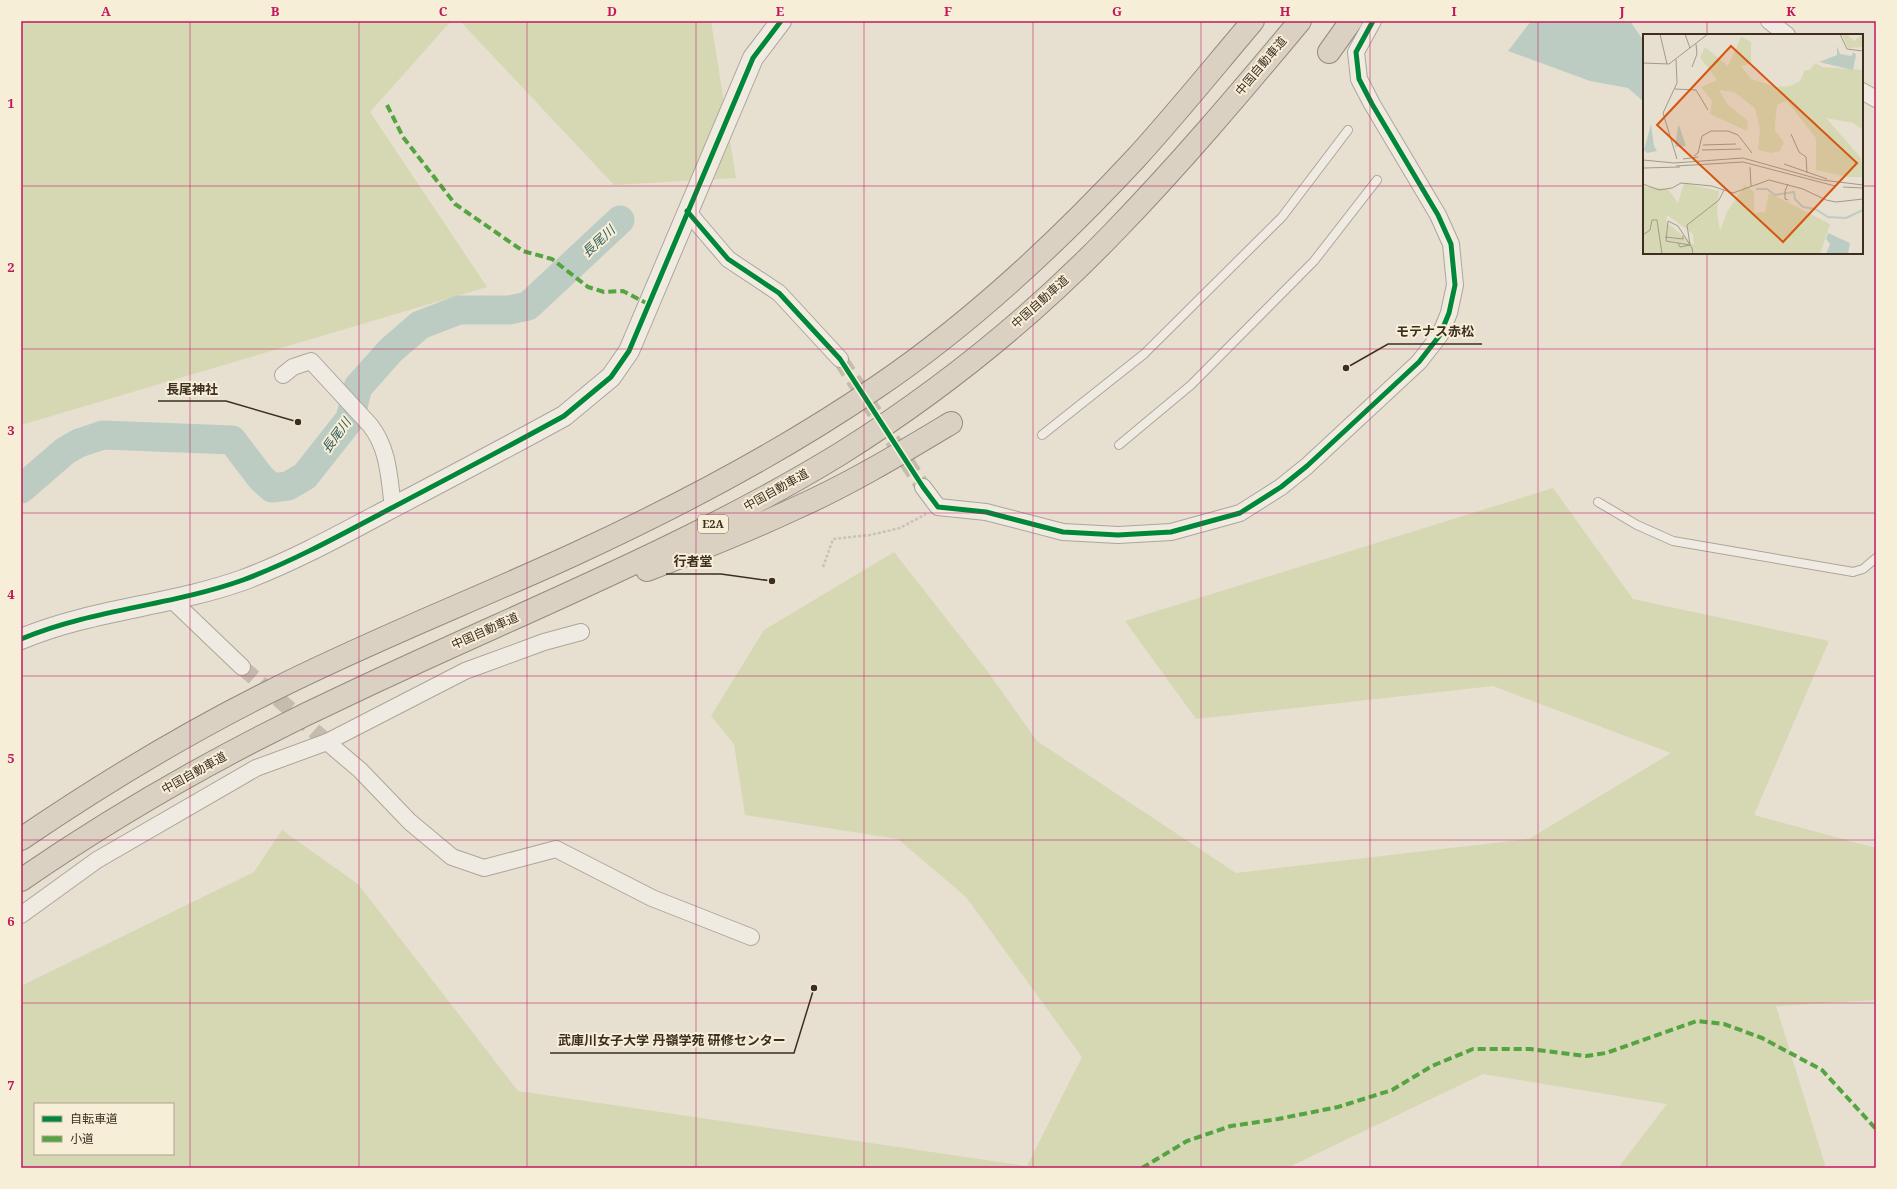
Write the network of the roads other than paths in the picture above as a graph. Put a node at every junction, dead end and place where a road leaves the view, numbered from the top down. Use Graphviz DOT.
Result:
graph roads {
  1 [pos="781,21"];
  2 [pos="1300,21"];
  3 [pos="1351,21"];
  4 [pos="1373,21"];
  5 [pos="1769,21"];
  6 [pos="1248,26"];
  7 [pos="1786,34"];
  8 [pos="1329,52"];
  9 [pos="1863,92"];
  10 [pos="1876,99"];
  11 [pos="1348,130"];
  12 [pos="1377,180"];
  13 [pos="687,210"];
  14 [pos="840,359"];
  15 [pos="283,375"];
  16 [pos="951,423"];
  17 [pos="1042,435"];
  18 [pos="1119,445"];
  19 [pos="923,487"];
  20 [pos="1598,502"];
  21 [pos="393,507"];
  22 [pos="1876,558"];
  23 [pos="172,600"];
  24 [pos="521,616"];
  25 [pos="581,632"];
  26 [pos="21,640"];
  27 [pos="242,667"];
  28 [pos="327,742"];
  29 [pos="21,839"];
  30 [pos="21,880"];
  31 [pos="21,915"];
  32 [pos="751,937"];
  1 -- 13 [label="street"];
  2 -- 24 [label="highway, 中国自動車道 / E2A"];
  3 -- 8 [label="highway"];
  4 -- 19 [label="street"];
  5 -- 7 [label="street"];
  6 -- 29 [label="highway"];
  9 -- 10 [label="street"];
  11 -- 17 [label="lane"];
  12 -- 18 [label="lane"];
  13 -- 14 [label="street"];
  13 -- 21 [label="street"];
  15 -- 21 [label="street"];
  16 -- 24 [label="highway"];
  20 -- 22 [label="lane"];
  21 -- 23 [label="street"];
  23 -- 26 [label="street"];
  23 -- 27 [label="street"];
  24 -- 30 [label="highway, 中国自動車道 / E2A"];
  25 -- 28 [label="street"];
  28 -- 31 [label="street"];
  28 -- 32 [label="street"];
}
